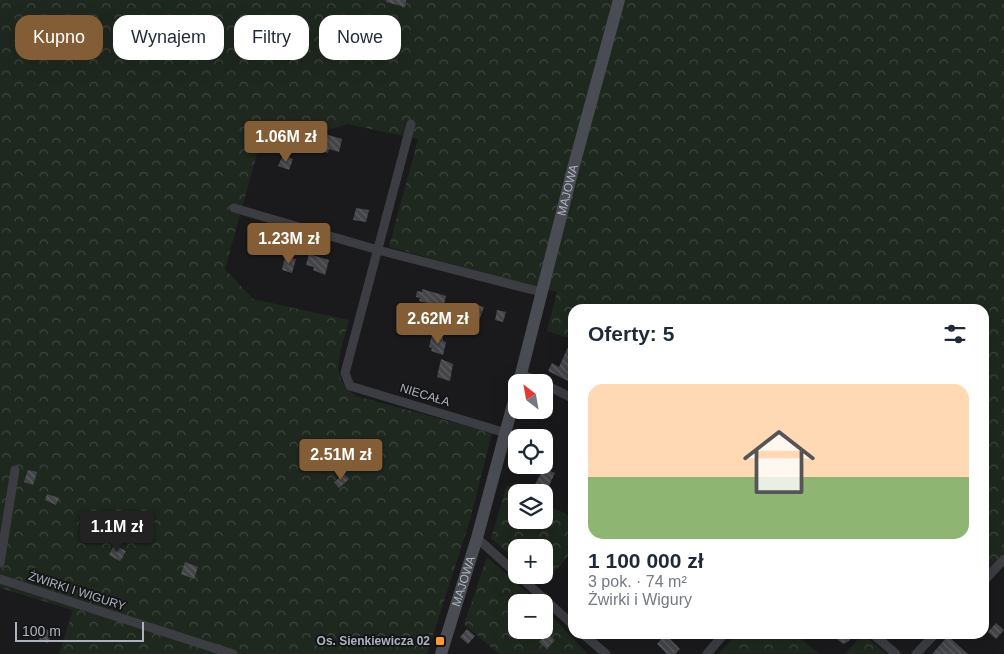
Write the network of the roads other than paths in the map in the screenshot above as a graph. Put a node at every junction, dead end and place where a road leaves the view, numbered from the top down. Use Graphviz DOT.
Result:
graph roads {
  1 [pos="619,0"];
  2 [pos="411,124"];
  3 [pos="234,208"];
  4 [pos="378,250"];
  5 [pos="541,292"];
  6 [pos="521,374"];
  7 [pos="553,388"];
  8 [pos="568,396"];
  9 [pos="510,419"];
  10 [pos="506,433"];
  11 [pos="15,470"];
  12 [pos="477,538"];
  13 [pos="1004,559"];
  14 [pos="0,563"];
  15 [pos="508,566"];
  16 [pos="989,576"];
  17 [pos="0,579"];
  18 [pos="528,584"];
  19 [pos="568,620"];
  20 [pos="589,639"];
  21 [pos="720,639"];
  22 [pos="880,639"];
  23 [pos="930,639"];
  24 [pos="233,654"];
  25 [pos="441,654"];
  26 [pos="606,654"];
  27 [pos="707,654"];
  28 [pos="896,654"];
  29 [pos="916,654"];
  1 -- 5 [label="street, MAJOWA"];
  2 -- 4 [label="street"];
  3 -- 4 [label="street"];
  4 -- 5 [label="street"];
  4 -- 10 [label="street, NIECAŁA"];
  5 -- 6 [label="street, MAJOWA"];
  7 -- 8 [label="street"];
  9 -- 10 [label="street, MAJOWA"];
  10 -- 12 [label="street, MAJOWA"];
  11 -- 14 [label="street"];
  12 -- 15 [label="street"];
  12 -- 25 [label="street, MAJOWA"];
  13 -- 16 [label="street"];
  17 -- 24 [label="street, ŻWIRKI I WIGURY"];
  18 -- 19 [label="street"];
  20 -- 26 [label="street"];
  21 -- 27 [label="street"];
  22 -- 28 [label="street"];
  23 -- 29 [label="street"];
}
